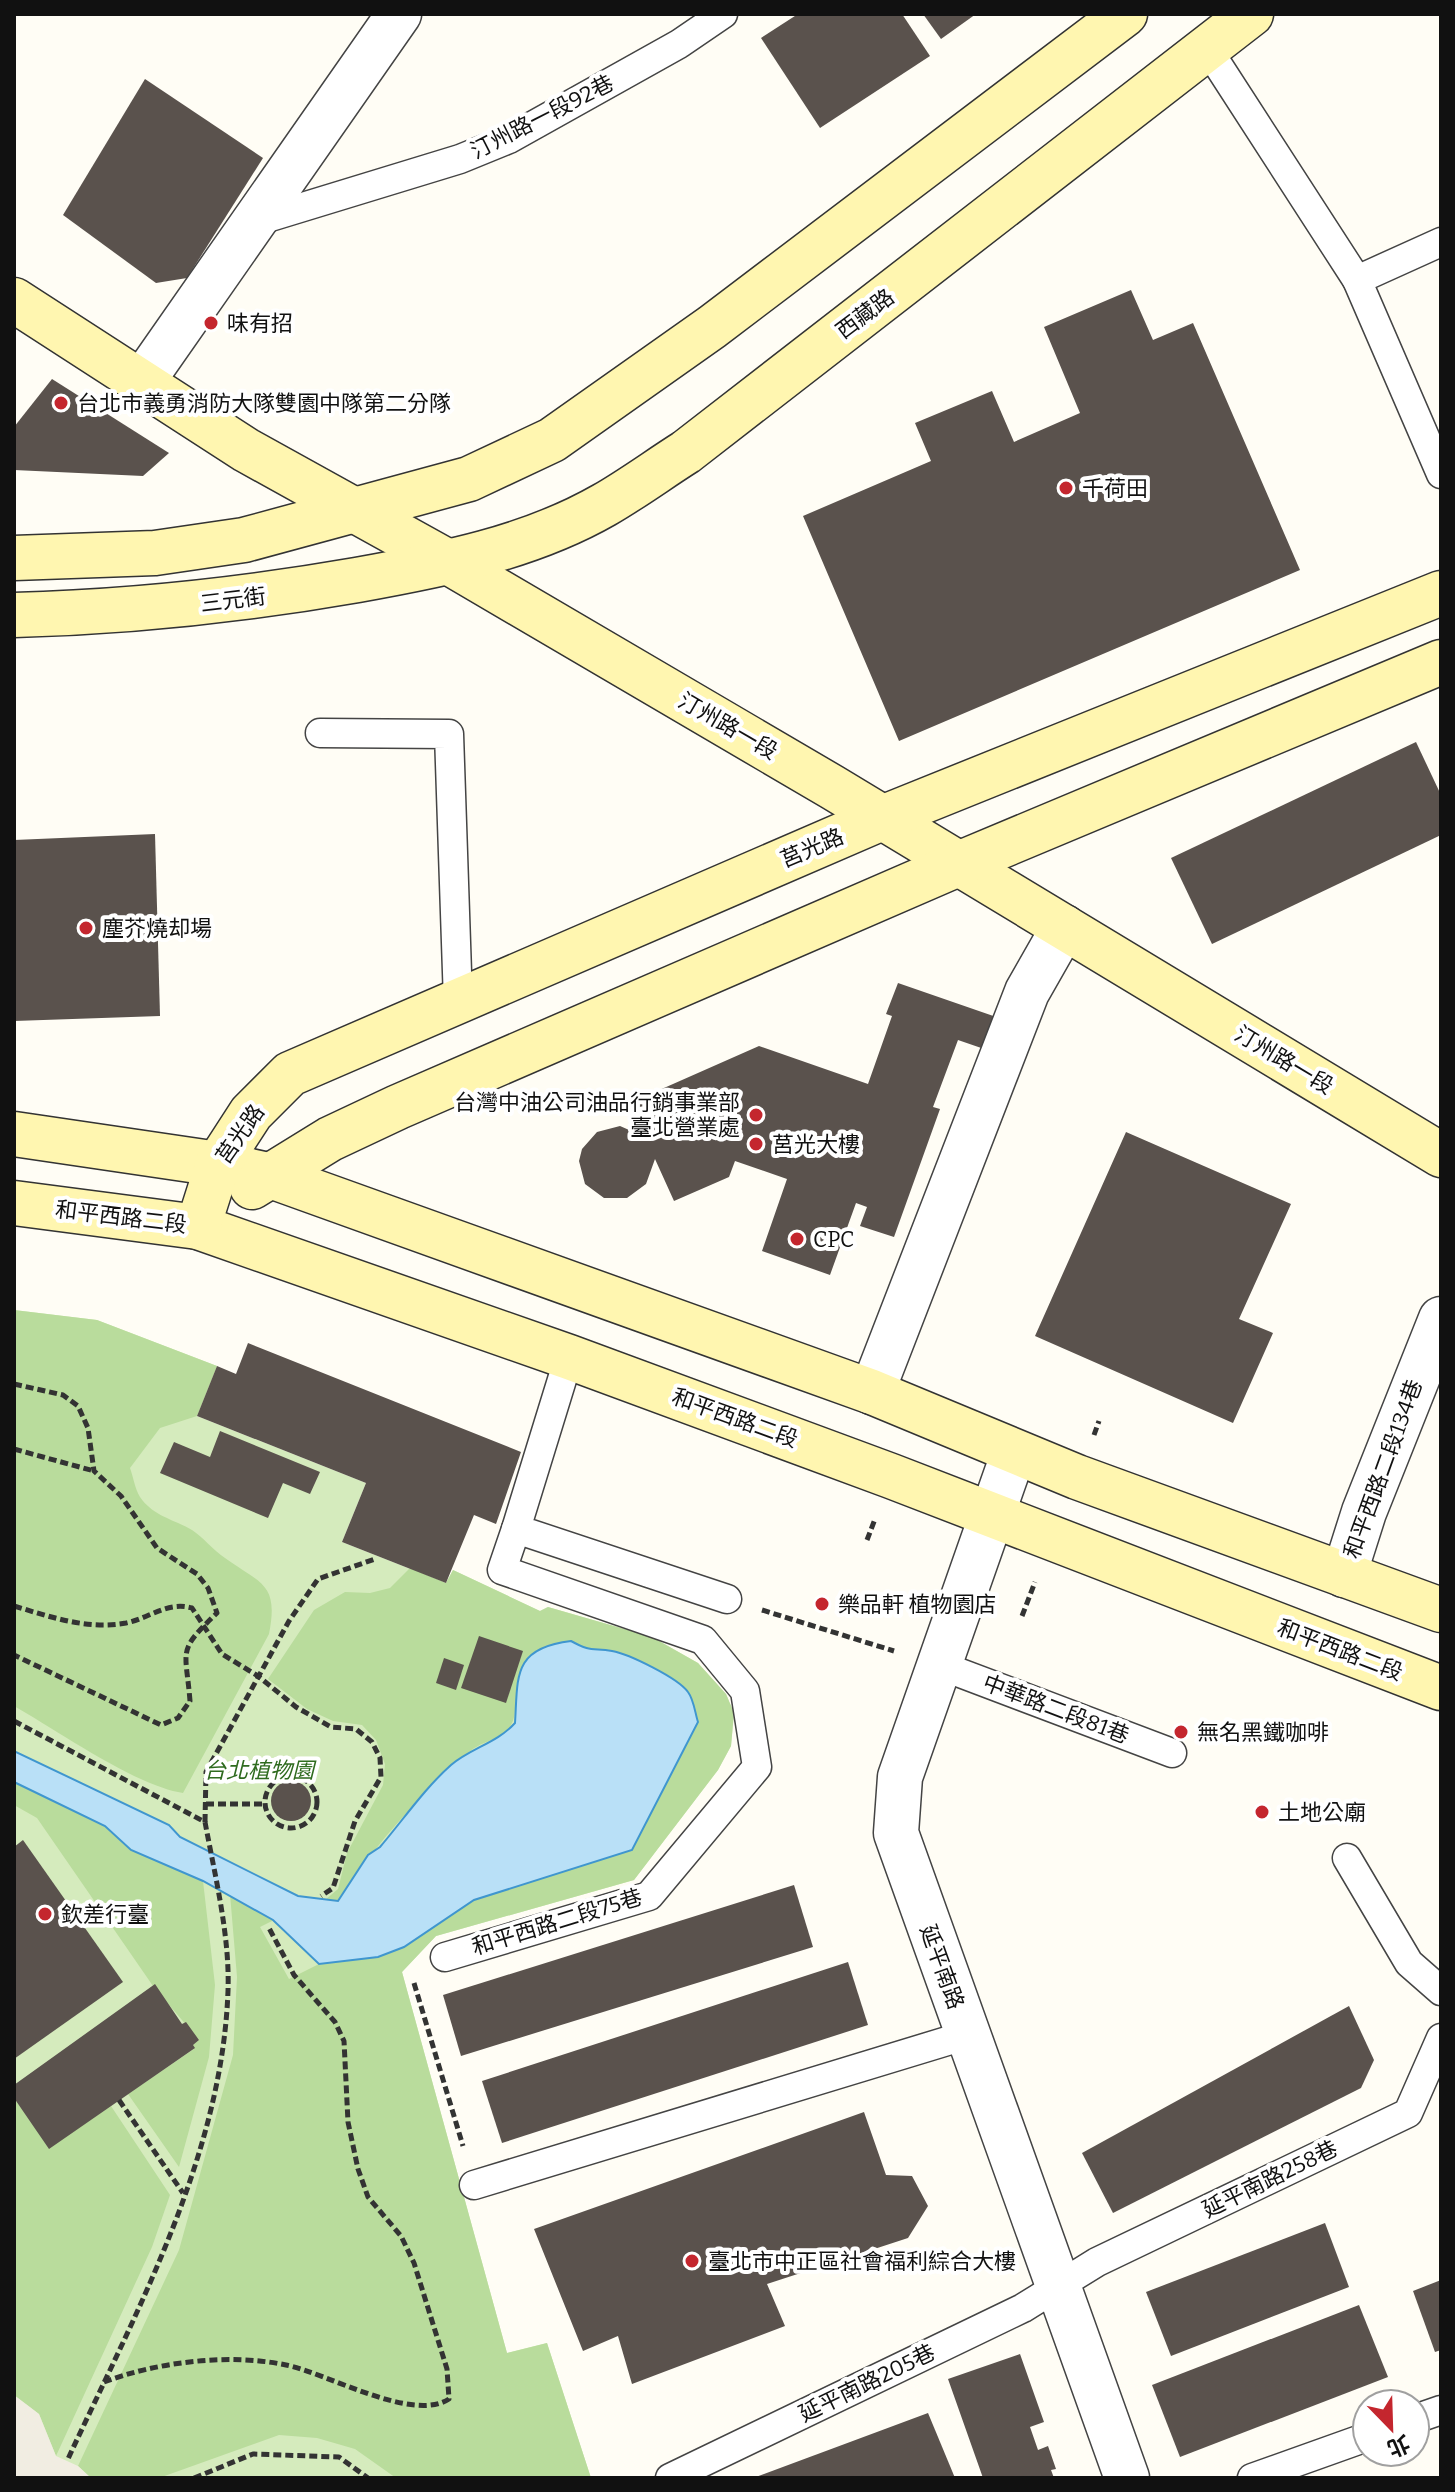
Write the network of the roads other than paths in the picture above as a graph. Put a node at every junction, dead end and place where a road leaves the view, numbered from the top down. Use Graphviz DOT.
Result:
graph roads {
  1 [pos="723,14"];
  2 [pos="1125,14"];
  3 [pos="1251,14"];
  4 [pos="387,18"];
  5 [pos="1207,48"];
  6 [pos="257,221"];
  7 [pos="1441,242"];
  8 [pos="1357,280"];
  9 [pos="14,300"];
  10 [pos="142,382"];
  11 [pos="1441,474"];
  12 [pos="354,510"];
  13 [pos="14,558"];
  14 [pos="450,563"];
  15 [pos="1441,593"];
  16 [pos="14,615"];
  17 [pos="1441,662"];
  18 [pos="320,733"];
  19 [pos="882,818"];
  20 [pos="956,865"];
  21 [pos="1064,927"];
  22 [pos="458,1002"];
  23 [pos="14,1134"];
  24 [pos="1441,1155"];
  25 [pos="218,1164"];
  26 [pos="268,1175"];
  27 [pos="14,1203"];
  28 [pos="198,1227"];
  29 [pos="1441,1319"];
  30 [pos="569,1357"];
  31 [pos="872,1392"];
  32 [pos="1014,1452"];
  33 [pos="989,1514"];
  34 [pos="516,1529"];
  35 [pos="1344,1575"];
  36 [pos="727,1599"];
  37 [pos="1441,1610"];
  38 [pos="939,1665"];
  39 [pos="1441,1688"];
  40 [pos="1172,1753"];
  41 [pos="1347,1858"];
  42 [pos="445,1957"];
  43 [pos="1441,1991"];
  44 [pos="967,2035"];
  45 [pos="1441,2038"];
  46 [pos="474,2185"];
  47 [pos="1060,2283"];
  48 [pos="1351,2443"];
  49 [pos="670,2478"];
  50 [pos="1127,2478"];
  51 [pos="1252,2478"];
  1 -- 6 [label="lane, 汀州路一段92巷"];
  2 -- 12 [label="street"];
  3 -- 5 [label="street, 西藏路"];
  4 -- 6 [label="street"];
  5 -- 8 [label="lane"];
  5 -- 14 [label="street, 西藏路"];
  6 -- 10 [label="street"];
  7 -- 8 [label="lane"];
  8 -- 11 [label="lane"];
  9 -- 10 [label="street, 汀州路一段"];
  10 -- 12 [label="street, 汀州路一段"];
  12 -- 13 [label="street"];
  12 -- 14 [label="street, 汀州路一段"];
  14 -- 16 [label="street, 三元街"];
  14 -- 19 [label="street, 汀州路一段"];
  15 -- 19 [label="street, 莒光路"];
  17 -- 20 [label="street, 莒光路"];
  18 -- 22 [label="lane"];
  19 -- 20 [label="street, 汀州路一段"];
  19 -- 22 [label="street, 莒光路"];
  20 -- 21 [label="street, 汀州路一段"];
  20 -- 26 [label="street, 莒光路"];
  21 -- 24 [label="street, 汀州路一段"];
  21 -- 31 [label="street"];
  22 -- 25 [label="street, 莒光路"];
  23 -- 25 [label="street"];
  25 -- 26 [label="street"];
  25 -- 28 [label="street, 莒光路"];
  26 -- 28 [label="street, 莒光路"];
  26 -- 31 [label="street"];
  27 -- 28 [label="street, 和平西路二段"];
  28 -- 30 [label="street, 和平西路二段"];
  29 -- 35 [label="street, 和平西路二段134巷"];
  30 -- 33 [label="street, 和平西路二段"];
  30 -- 34 [label="lane, 和平西路二段75巷"];
  31 -- 32 [label="street"];
  32 -- 33 [label="street, 延平南路"];
  32 -- 35 [label="street"];
  33 -- 38 [label="street, 延平南路"];
  33 -- 39 [label="street, 和平西路二段"];
  34 -- 36 [label="lane"];
  34 -- 42 [label="lane, 和平西路二段75巷"];
  35 -- 37 [label="street"];
  38 -- 40 [label="lane, 中華路二段81巷"];
  38 -- 44 [label="street, 延平南路"];
  41 -- 43 [label="lane"];
  44 -- 46 [label="lane"];
  44 -- 47 [label="street, 延平南路"];
  45 -- 47 [label="lane, 延平南路258巷"];
  47 -- 49 [label="lane, 延平南路205巷"];
  47 -- 50 [label="street, 延平南路"];
  48 -- 51 [label="lane"];
}
